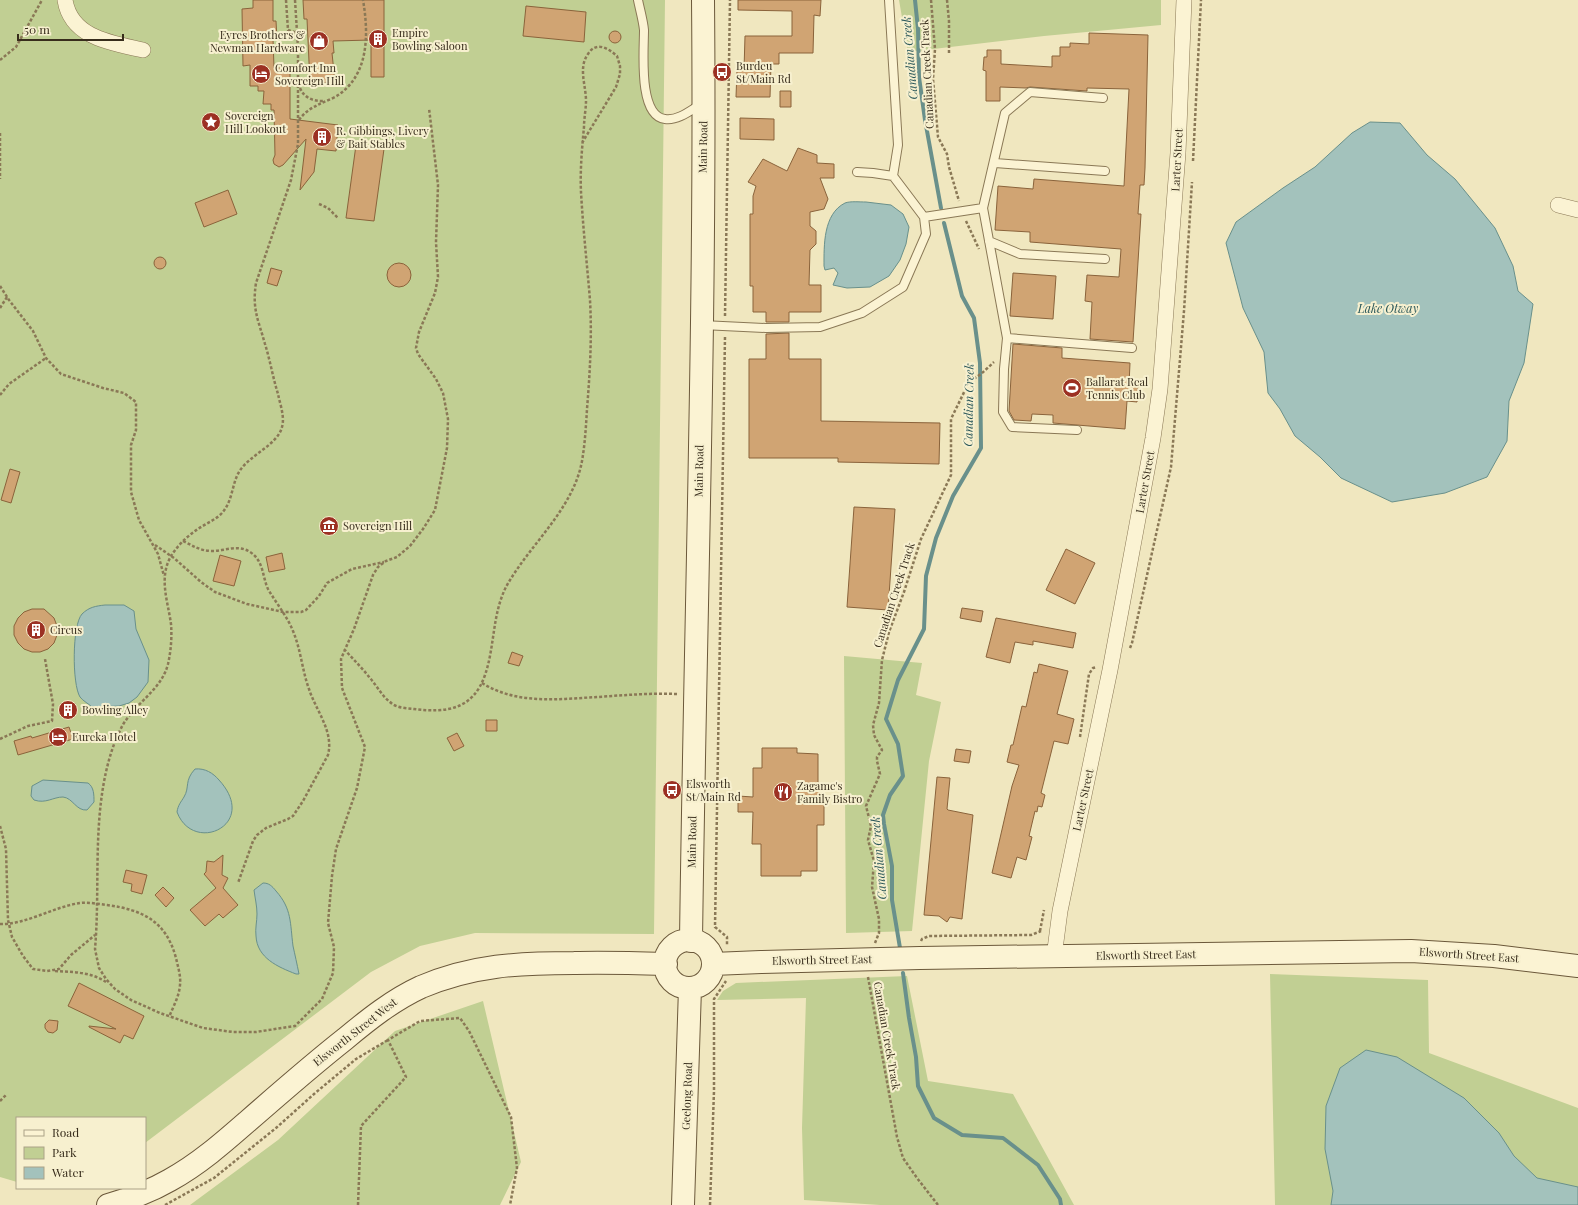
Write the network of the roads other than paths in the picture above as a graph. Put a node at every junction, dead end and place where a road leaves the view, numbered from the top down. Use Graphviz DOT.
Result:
graph roads {
  1 [pos="65,0"];
  2 [pos="638,0"];
  3 [pos="703,0"];
  4 [pos="889,0"];
  5 [pos="1184,0"];
  6 [pos="143,50"];
  7 [pos="1103,98"];
  8 [pos="704,102"];
  9 [pos="994,163"];
  10 [pos="1105,171"];
  11 [pos="857,172"];
  12 [pos="893,176"];
  13 [pos="1558,205"];
  14 [pos="983,208"];
  15 [pos="1578,210"];
  16 [pos="924,217"];
  17 [pos="989,241"];
  18 [pos="1105,259"];
  19 [pos="701,325"];
  20 [pos="1007,338"];
  21 [pos="1132,348"];
  22 [pos="1077,430"];
  23 [pos="691,941"];
  24 [pos="1054,957"];
  25 [pos="666,964"];
  26 [pos="720,964"];
  27 [pos="1578,966"];
  28 [pos="690,988"];
  29 [pos="108,1205"];
  30 [pos="683,1205"];
  1 -- 6 [label="street"];
  2 -- 8 [label="lane"];
  3 -- 8 [label="street, Main Road"];
  4 -- 12 [label="lane"];
  5 -- 24 [label="street, Larter Street"];
  7 -- 9 [label="lane"];
  8 -- 19 [label="street, Main Road"];
  9 -- 10 [label="lane"];
  9 -- 14 [label="lane"];
  11 -- 12 [label="lane"];
  12 -- 16 [label="lane"];
  13 -- 15 [label="street"];
  14 -- 16 [label="lane"];
  14 -- 17 [label="lane"];
  16 -- 19 [label="lane"];
  17 -- 18 [label="lane"];
  17 -- 20 [label="lane"];
  19 -- 23 [label="street, Main Road"];
  20 -- 21 [label="lane"];
  20 -- 22 [label="lane"];
  23 -- 25 [label="street"];
  23 -- 26 [label="street"];
  24 -- 26 [label="street, Elsworth Street East"];
  24 -- 27 [label="street, Elsworth Street East"];
  25 -- 28 [label="street"];
  25 -- 29 [label="street, Elsworth Street West"];
  26 -- 28 [label="street"];
  28 -- 30 [label="street, Geelong Road"];
}
